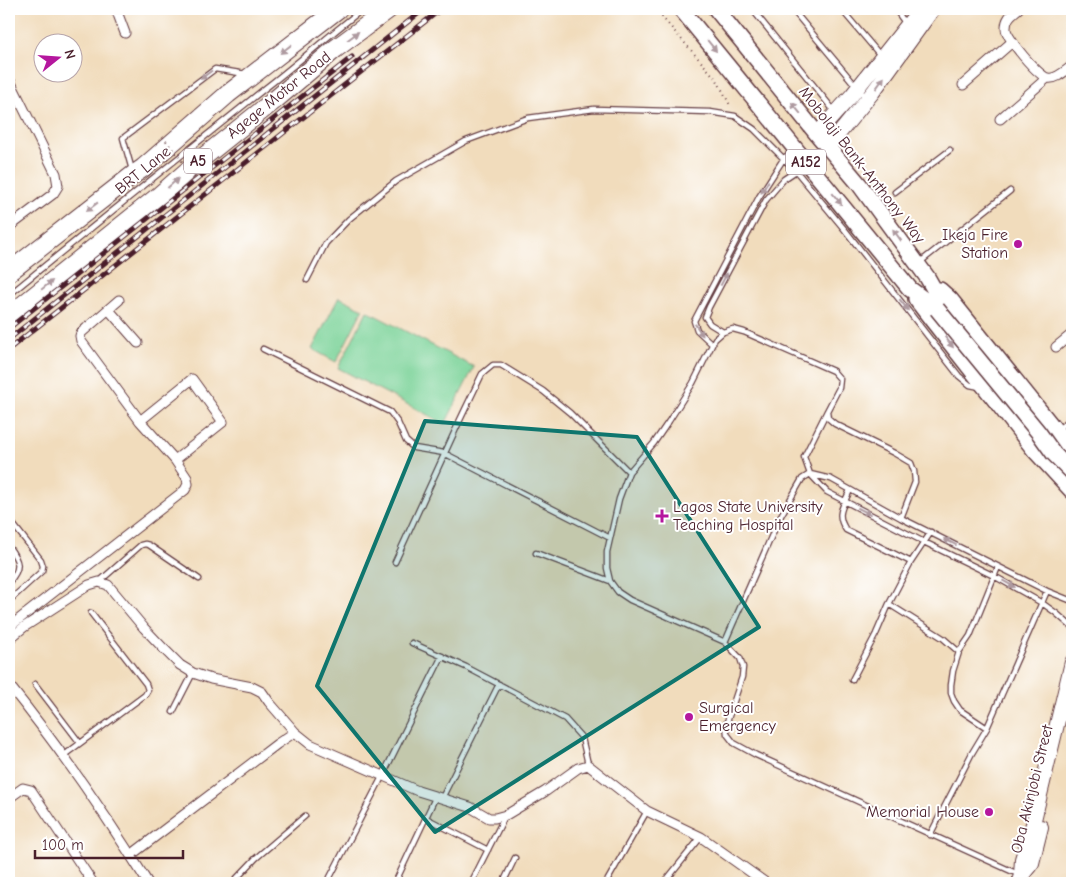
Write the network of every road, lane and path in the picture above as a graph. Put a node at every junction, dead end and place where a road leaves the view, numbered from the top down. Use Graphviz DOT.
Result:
graph roads {
  1 [pos="116,9"];
  2 [pos="337,9"];
  3 [pos="363,9"];
  4 [pos="389,9"];
  5 [pos="655,9"];
  6 [pos="681,9"];
  7 [pos="716,9"];
  8 [pos="752,9"];
  9 [pos="792,9"];
  10 [pos="841,9"];
  11 [pos="895,9"];
  12 [pos="920,9"];
  13 [pos="934,9"];
  14 [pos="1018,9"];
  15 [pos="907,25"];
  16 [pos="125,33"];
  17 [pos="1012,42"];
  18 [pos="887,61"];
  19 [pos="1072,66"];
  20 [pos="252,75"];
  21 [pos="1047,78"];
  22 [pos="9,79"];
  23 [pos="963,85"];
  24 [pos="857,89"];
  25 [pos="867,99"];
  26 [pos="838,111"];
  27 [pos="735,116"];
  28 [pos="1000,119"];
  29 [pos="817,134"];
  30 [pos="163,138"];
  31 [pos="828,147"];
  32 [pos="950,150"];
  33 [pos="790,154"];
  34 [pos="796,171"];
  35 [pos="133,175"];
  36 [pos="196,179"];
  37 [pos="1010,191"];
  38 [pos="895,192"];
  39 [pos="9,227"];
  40 [pos="918,264"];
  41 [pos="9,272"];
  42 [pos="927,276"];
  43 [pos="307,280"];
  44 [pos="910,289"];
  45 [pos="9,294"];
  46 [pos="119,300"];
  47 [pos="940,307"];
  48 [pos="109,310"];
  49 [pos="9,316"];
  50 [pos="723,332"];
  51 [pos="1072,334"];
  52 [pos="138,344"];
  53 [pos="712,344"];
  54 [pos="1056,347"];
  55 [pos="262,349"];
  56 [pos="984,387"];
  57 [pos="827,411"];
  58 [pos="1072,418"];
  59 [pos="140,420"];
  60 [pos="1057,432"];
  61 [pos="1072,451"];
  62 [pos="1036,452"];
  63 [pos="444,453"];
  64 [pos="175,460"];
  65 [pos="1072,461"];
  66 [pos="629,472"];
  67 [pos="1072,472"];
  68 [pos="810,474"];
  69 [pos="850,490"];
  70 [pos="1071,491"];
  71 [pos="845,502"];
  72 [pos="901,518"];
  73 [pos="9,519"];
  74 [pos="931,532"];
  75 [pos="610,538"];
  76 [pos="924,542"];
  77 [pos="9,547"];
  78 [pos="536,554"];
  79 [pos="395,562"];
  80 [pos="911,562"];
  81 [pos="998,566"];
  82 [pos="994,576"];
  83 [pos="199,579"];
  84 [pos="610,581"];
  85 [pos="9,582"];
  86 [pos="99,582"];
  87 [pos="1047,591"];
  88 [pos="9,601"];
  89 [pos="1072,601"];
  90 [pos="1042,603"];
  91 [pos="889,604"];
  92 [pos="91,613"];
  93 [pos="9,626"];
  94 [pos="1072,627"];
  95 [pos="9,639"];
  96 [pos="725,642"];
  97 [pos="412,643"];
  98 [pos="960,652"];
  99 [pos="442,656"];
  100 [pos="1072,662"];
  101 [pos="193,673"];
  102 [pos="852,680"];
  103 [pos="35,684"];
  104 [pos="499,684"];
  105 [pos="9,685"];
  106 [pos="1072,699"];
  107 [pos="173,712"];
  108 [pos="987,728"];
  109 [pos="295,732"];
  110 [pos="80,743"];
  111 [pos="63,756"];
  112 [pos="588,765"];
  113 [pos="383,775"];
  114 [pos="439,797"];
  115 [pos="9,798"];
  116 [pos="647,811"];
  117 [pos="506,815"];
  118 [pos="305,816"];
  119 [pos="426,818"];
  120 [pos="930,835"];
  121 [pos="701,837"];
  122 [pos="488,850"];
  123 [pos="131,855"];
  124 [pos="515,858"];
  125 [pos="1019,879"];
  126 [pos="93,883"];
  127 [pos="148,883"];
  128 [pos="233,883"];
  129 [pos="327,883"];
  130 [pos="395,883"];
  131 [pos="470,883"];
  132 [pos="503,883"];
  133 [pos="606,883"];
  134 [pos="664,883"];
  135 [pos="766,883"];
  1 -- 16 [label="street"];
  2 -- 20 [label="highway, Agege Motor Road / A5, one-way"];
  3 -- 45 [label="lane, BRT Lane"];
  49 -- 4 [label="highway, Agege Motor Road / A5, one-way"];
  5 -- 27 [label="path"];
  6 -- 33 [label="main road, Mobolaji Bank-Anthony Way / A152, one-way"];
  29 -- 7 [label="main road, Mobolaji Bank-Anthony Way / A152, one-way"];
  8 -- 26 [label="lane"];
  9 -- 24 [label="lane"];
  10 -- 18 [label="lane"];
  11 -- 15 [label="lane"];
  12 -- 15 [label="street"];
  13 -- 18 [label="street"];
  14 -- 17 [label="street"];
  15 -- 18 [label="street"];
  17 -- 21 [label="street"];
  17 -- 23 [label="street"];
  18 -- 24 [label="street"];
  25 -- 18 [label="street, one-way"];
  19 -- 21 [label="street"];
  20 -- 35 [label="highway, Agege Motor Road / A5"];
  20 -- 35 [label="lane, one-way"];
  21 -- 28 [label="street"];
  22 -- 39 [label="street"];
  24 -- 25 [label="lane"];
  24 -- 26 [label="street"];
  25 -- 31 [label="street"];
  26 -- 29 [label="street"];
  27 -- 33 [label="lane"];
  27 -- 43 [label="lane"];
  29 -- 31 [label="main road, Mobolaji Bank-Anthony Way / A152"];
  30 -- 36 [label="path, bridge"];
  40 -- 31 [label="main road, Mobolaji Bank-Anthony Way / A152, one-way"];
  32 -- 38 [label="lane"];
  33 -- 34 [label="lane"];
  33 -- 44 [label="main road, Mobolaji Bank-Anthony Way / A152, one-way"];
  33 -- 53 [label="lane, one-way"];
  50 -- 34 [label="lane, one-way"];
  34 -- 56 [label="lane, one-way"];
  35 -- 41 [label="highway, Agege Motor Road / A5, one-way"];
  37 -- 40 [label="lane"];
  40 -- 42 [label="main road, Mobolaji Bank-Anthony Way / A152"];
  42 -- 47 [label="main road, Mobolaji Bank-Anthony Way / A152"];
  42 -- 60 [label="main road"];
  44 -- 47 [label="main road, Mobolaji Bank-Anthony Way / A152"];
  44 -- 56 [label="main road, one-way"];
  46 -- 48 [label="street"];
  47 -- 65 [label="main road, Mobolaji Bank-Anthony Way / A152"];
  47 -- 67 [label="main road, Mobolaji Bank-Anthony Way / A152, bridge"];
  48 -- 52 [label="street"];
  48 -- 59 [label="street"];
  50 -- 53 [label="lane"];
  50 -- 57 [label="lane"];
  51 -- 54 [label="street"];
  53 -- 66 [label="lane"];
  55 -- 63 [label="lane"];
  56 -- 62 [label="main road"];
  57 -- 68 [label="lane"];
  57 -- 72 [label="lane"];
  58 -- 60 [label="lane"];
  59 -- 64 [label="street"];
  59 -- 64 [label="street"];
  60 -- 61 [label="main road"];
  60 -- 62 [label="main road"];
  62 -- 70 [label="main road"];
  63 -- 66 [label="lane"];
  63 -- 75 [label="lane"];
  63 -- 79 [label="lane"];
  64 -- 93 [label="street"];
  66 -- 75 [label="lane"];
  68 -- 69 [label="lane"];
  68 -- 71 [label="lane"];
  68 -- 96 [label="lane"];
  69 -- 71 [label="lane"];
  69 -- 72 [label="lane"];
  71 -- 76 [label="lane, one-way"];
  71 -- 80 [label="lane"];
  72 -- 74 [label="lane"];
  73 -- 88 [label="lane"];
  74 -- 76 [label="lane"];
  81 -- 74 [label="lane, one-way"];
  75 -- 84 [label="lane"];
  76 -- 80 [label="lane"];
  76 -- 82 [label="lane"];
  77 -- 85 [label="lane"];
  78 -- 84 [label="lane"];
  80 -- 91 [label="lane"];
  81 -- 82 [label="lane"];
  81 -- 87 [label="lane"];
  82 -- 90 [label="lane, one-way"];
  82 -- 98 [label="lane"];
  83 -- 86 [label="lane"];
  84 -- 96 [label="lane"];
  86 -- 95 [label="street"];
  86 -- 101 [label="street"];
  87 -- 89 [label="lane"];
  87 -- 90 [label="lane"];
  90 -- 94 [label="lane"];
  90 -- 108 [label="lane"];
  91 -- 98 [label="lane"];
  91 -- 102 [label="lane"];
  92 -- 110 [label="lane"];
  96 -- 120 [label="lane"];
  97 -- 99 [label="lane"];
  98 -- 108 [label="lane"];
  99 -- 104 [label="lane"];
  99 -- 113 [label="lane"];
  100 -- 125 [label="street"];
  101 -- 107 [label="lane"];
  101 -- 109 [label="street"];
  103 -- 110 [label="lane"];
  104 -- 112 [label="lane"];
  104 -- 114 [label="lane"];
  105 -- 111 [label="street"];
  106 -- 125 [label="street, Oba Akinjobi Street"];
  108 -- 120 [label="lane"];
  109 -- 113 [label="street"];
  109 -- 123 [label="street"];
  110 -- 111 [label="lane"];
  111 -- 123 [label="street"];
  112 -- 116 [label="street"];
  112 -- 117 [label="street"];
  113 -- 114 [label="street"];
  113 -- 129 [label="lane"];
  114 -- 117 [label="street"];
  114 -- 119 [label="lane"];
  115 -- 126 [label="street"];
  116 -- 121 [label="street"];
  116 -- 133 [label="lane"];
  117 -- 122 [label="lane"];
  118 -- 128 [label="lane"];
  119 -- 122 [label="lane"];
  119 -- 130 [label="lane"];
  120 -- 125 [label="lane"];
  121 -- 134 [label="lane"];
  121 -- 135 [label="street"];
  122 -- 131 [label="lane"];
  123 -- 127 [label="street"];
  124 -- 132 [label="lane"];
}
